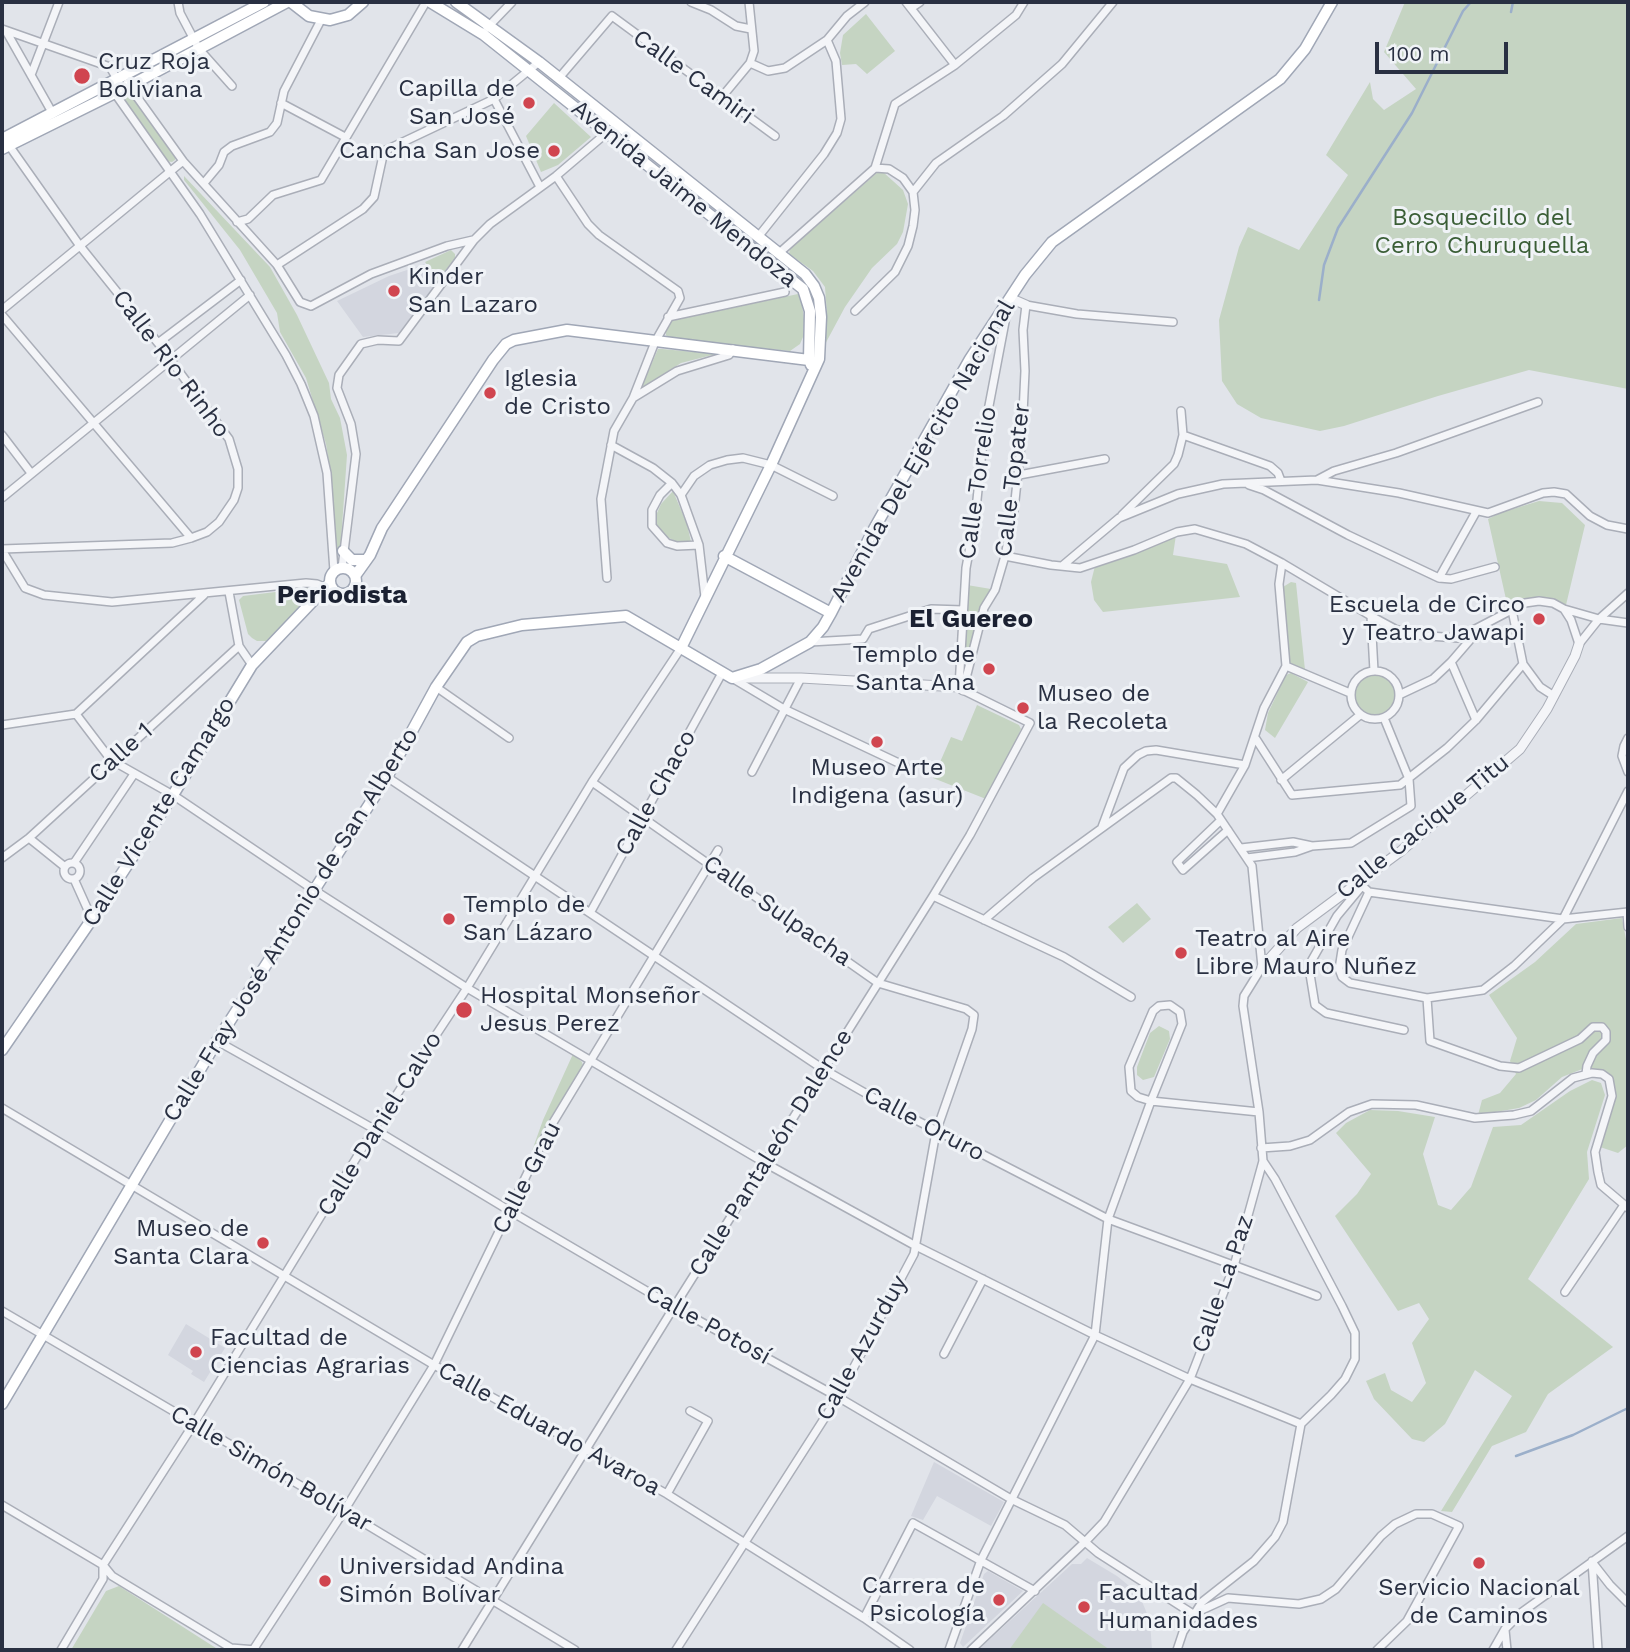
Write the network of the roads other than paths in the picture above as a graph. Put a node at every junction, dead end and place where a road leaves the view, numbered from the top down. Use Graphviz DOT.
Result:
graph roads {
  1 [pos="59,2"];
  2 [pos="178,2"];
  3 [pos="264,2"];
  4 [pos="289,2"];
  5 [pos="363,2"];
  6 [pos="428,2"];
  7 [pos="456,2"];
  8 [pos="512,2"];
  9 [pos="691,2"];
  10 [pos="749,2"];
  11 [pos="864,2"];
  12 [pos="920,2"];
  13 [pos="1024,2"];
  14 [pos="1113,2"];
  15 [pos="1332,2"];
  16 [pos="908,5"];
  17 [pos="321,20"];
  18 [pos="751,29"];
  19 [pos="4,30"];
  20 [pos="486,30"];
  21 [pos="827,40"];
  22 [pos="44,43"];
  23 [pos="196,44"];
  24 [pos="539,62"];
  25 [pos="750,63"];
  26 [pos="955,65"];
  27 [pos="530,71"];
  28 [pos="31,75"];
  29 [pos="559,78"];
  30 [pos="118,83"];
  31 [pos="232,86"];
  32 [pos="721,98"];
  33 [pos="494,99"];
  34 [pos="281,103"];
  35 [pos="55,116"];
  36 [pos="611,129"];
  37 [pos="775,136"];
  38 [pos="345,137"];
  39 [pos="4,143"];
  40 [pos="183,161"];
  41 [pos="875,169"];
  42 [pos="169,172"];
  43 [pos="556,176"];
  44 [pos="204,183"];
  45 [pos="540,187"];
  46 [pos="913,192"];
  47 [pos="237,222"];
  48 [pos="758,237"];
  49 [pos="474,240"];
  50 [pos="80,246"];
  51 [pos="778,254"];
  52 [pos="277,265"];
  53 [pos="241,279"];
  54 [pos="786,292"];
  55 [pos="250,295"];
  56 [pos="1010,298"];
  57 [pos="1026,306"];
  58 [pos="2,310"];
  59 [pos="855,311"];
  60 [pos="2,315"];
  61 [pos="668,317"];
  62 [pos="1173,322"];
  63 [pos="655,342"];
  64 [pos="158,344"];
  65 [pos="734,349"];
  66 [pos="170,360"];
  67 [pos="811,365"];
  68 [pos="633,398"];
  69 [pos="1538,402"];
  70 [pos="1181,411"];
  71 [pos="94,423"];
  72 [pos="2,435"];
  73 [pos="1183,435"];
  74 [pos="611,445"];
  75 [pos="1105,459"];
  76 [pos="771,465"];
  77 [pos="31,472"];
  78 [pos="1019,475"];
  79 [pos="1317,480"];
  80 [pos="1281,481"];
  81 [pos="672,483"];
  82 [pos="1245,484"];
  83 [pos="681,495"];
  84 [pos="833,496"];
  85 [pos="2,498"];
  86 [pos="1476,512"];
  87 [pos="1119,518"];
  88 [pos="1628,529"];
  89 [pos="191,538"];
  90 [pos="699,545"];
  91 [pos="2,550"];
  92 [pos="343,551"];
  93 [pos="724,556"];
  94 [pos="1005,556"];
  95 [pos="366,560"];
  96 [pos="1282,563"];
  97 [pos="1062,566"];
  98 [pos="1495,567"];
  99 [pos="338,569"];
  100 [pos="355,576"];
  101 [pos="1439,578"];
  102 [pos="607,579"];
  103 [pos="330,587"];
  104 [pos="229,592"];
  105 [pos="1628,593"];
  106 [pos="204,594"];
  107 [pos="705,597"];
  108 [pos="1564,609"];
  109 [pos="963,610"];
  110 [pos="1512,610"];
  111 [pos="831,613"];
  112 [pos="1371,617"];
  113 [pos="1599,619"];
  114 [pos="1628,623"];
  115 [pos="1482,627"];
  116 [pos="810,642"];
  117 [pos="1579,644"];
  118 [pos="239,646"];
  119 [pos="681,648"];
  120 [pos="1451,662"];
  121 [pos="1523,664"];
  122 [pos="252,665"];
  123 [pos="1286,666"];
  124 [pos="1374,671"];
  125 [pos="727,676"];
  126 [pos="800,677"];
  127 [pos="436,687"];
  128 [pos="961,688"];
  129 [pos="1350,693"];
  130 [pos="1399,695"];
  131 [pos="1554,696"];
  132 [pos="785,709"];
  133 [pos="76,714"];
  134 [pos="1360,715"];
  135 [pos="1384,718"];
  136 [pos="1476,720"];
  137 [pos="2,725"];
  138 [pos="509,738"];
  139 [pos="1628,738"];
  140 [pos="1256,739"];
  141 [pos="111,760"];
  142 [pos="1245,765"];
  143 [pos="905,766"];
  144 [pos="752,772"];
  145 [pos="1628,772"];
  146 [pos="134,774"];
  147 [pos="387,777"];
  148 [pos="1409,779"];
  149 [pos="1281,780"];
  150 [pos="592,782"];
  151 [pos="1628,791"];
  152 [pos="173,795"];
  153 [pos="643,817"];
  154 [pos="1219,817"];
  155 [pos="1102,828"];
  156 [pos="1228,830"];
  157 [pos="29,838"];
  158 [pos="1312,846"];
  159 [pos="1241,848"];
  160 [pos="718,850"];
  161 [pos="2,858"];
  162 [pos="1247,858"];
  163 [pos="74,863"];
  164 [pos="710,863"];
  165 [pos="65,867"];
  166 [pos="534,877"];
  167 [pos="74,879"];
  168 [pos="1363,886"];
  169 [pos="314,890"];
  170 [pos="933,896"];
  171 [pos="1628,912"];
  172 [pos="590,913"];
  173 [pos="92,919"];
  174 [pos="1563,919"];
  175 [pos="984,920"];
  176 [pos="1628,927"];
  177 [pos="654,956"];
  178 [pos="1262,967"];
  179 [pos="878,983"];
  180 [pos="467,988"];
  181 [pos="1131,997"];
  182 [pos="1427,998"];
  183 [pos="974,1015"];
  184 [pos="1404,1030"];
  185 [pos="218,1041"];
  186 [pos="2,1050"];
  187 [pos="593,1060"];
  188 [pos="823,1069"];
  189 [pos="1586,1074"];
  190 [pos="1151,1101"];
  191 [pos="2,1108"];
  192 [pos="1259,1112"];
  193 [pos="374,1129"];
  194 [pos="936,1132"];
  195 [pos="1261,1148"];
  196 [pos="1263,1161"];
  197 [pos="765,1163"];
  198 [pos="132,1185"];
  199 [pos="1626,1206"];
  200 [pos="510,1212"];
  201 [pos="1108,1219"];
  202 [pos="914,1245"];
  203 [pos="1234,1266"];
  204 [pos="285,1277"];
  205 [pos="983,1279"];
  206 [pos="1565,1292"];
  207 [pos="1317,1296"];
  208 [pos="674,1307"];
  209 [pos="2,1311"];
  210 [pos="1095,1335"];
  211 [pos="43,1336"];
  212 [pos="944,1354"];
  213 [pos="434,1365"];
  214 [pos="1190,1379"];
  215 [pos="838,1396"];
  216 [pos="2,1405"];
  217 [pos="690,1410"];
  218 [pos="1300,1424"];
  219 [pos="193,1425"];
  220 [pos="587,1450"];
  221 [pos="667,1494"];
  222 [pos="1011,1499"];
  223 [pos="2,1505"];
  224 [pos="344,1511"];
  225 [pos="1628,1536"];
  226 [pos="746,1542"];
  227 [pos="1086,1542"];
  228 [pos="981,1560"];
  229 [pos="1592,1561"];
  230 [pos="103,1565"];
  231 [pos="1035,1591"];
  232 [pos="495,1600"];
  233 [pos="1628,1603"];
  234 [pos="1193,1614"];
  235 [pos="864,1618"];
  236 [pos="1505,1629"];
  237 [pos="61,1650"];
  238 [pos="255,1650"];
  239 [pos="462,1650"];
  240 [pos="575,1650"];
  241 [pos="676,1650"];
  242 [pos="910,1650"];
  243 [pos="949,1650"];
  244 [pos="971,1650"];
  245 [pos="1177,1650"];
  246 [pos="1377,1650"];
  247 [pos="1493,1650"];
  248 [pos="1507,1650"];
  249 [pos="1598,1650"];
  1 -- 22 [label="street"];
  2 -- 23 [label="street"];
  3 -- 23 [label="main road"];
  4 -- 17 [label="main road"];
  4 -- 23 [label="main road"];
  5 -- 17 [label="main road"];
  6 -- 20 [label="main road, Avenida Jaime Mendoza"];
  6 -- 38 [label="street"];
  7 -- 20 [label="main road, Avenida Jaime Mendoza"];
  8 -- 20 [label="street"];
  9 -- 18 [label="street"];
  10 -- 18 [label="street"];
  11 -- 21 [label="street"];
  12 -- 16 [label="street"];
  13 -- 26 [label="street"];
  14 -- 46 [label="street"];
  15 -- 56 [label="main road, Avenida Del Ejército Nacional"];
  16 -- 26 [label="street"];
  17 -- 34 [label="street"];
  18 -- 25 [label="street"];
  19 -- 22 [label="street"];
  19 -- 28 [label="street"];
  20 -- 24 [label="main road, Avenida Jaime Mendoza"];
  20 -- 27 [label="main road, Avenida Jaime Mendoza"];
  21 -- 25 [label="street"];
  21 -- 48 [label="street"];
  22 -- 28 [label="street"];
  22 -- 30 [label="street"];
  23 -- 30 [label="main road"];
  23 -- 31 [label="street"];
  24 -- 27 [label="street"];
  24 -- 29 [label="main road, Avenida Jaime Mendoza"];
  25 -- 32 [label="street"];
  26 -- 41 [label="street"];
  27 -- 33 [label="street"];
  27 -- 36 [label="main road, Avenida Jaime Mendoza"];
  28 -- 35 [label="street"];
  29 -- 32 [label="street, Calle Camiri"];
  29 -- 36 [label="main road, Avenida Jaime Mendoza"];
  30 -- 35 [label="main road"];
  30 -- 40 [label="street"];
  30 -- 42 [label="street"];
  32 -- 37 [label="street, Calle Camiri"];
  33 -- 45 [label="street"];
  33 -- 52 [label="street"];
  34 -- 38 [label="street"];
  34 -- 44 [label="street"];
  35 -- 39 [label="main road"];
  36 -- 43 [label="street"];
  36 -- 48 [label="main road, Avenida Jaime Mendoza"];
  36 -- 67 [label="main road, Avenida Jaime Mendoza"];
  38 -- 47 [label="street"];
  39 -- 50 [label="street, Calle Rio Rinho"];
  40 -- 42 [label="street"];
  40 -- 44 [label="street"];
  41 -- 46 [label="street"];
  41 -- 51 [label="street"];
  42 -- 50 [label="street"];
  42 -- 53 [label="street"];
  43 -- 45 [label="street"];
  43 -- 61 [label="street"];
  44 -- 47 [label="street"];
  45 -- 49 [label="street"];
  46 -- 59 [label="street"];
  47 -- 52 [label="street"];
  48 -- 51 [label="main road, Avenida Jaime Mendoza"];
  49 -- 52 [label="street"];
  49 -- 92 [label="street"];
  50 -- 58 [label="street"];
  50 -- 64 [label="street, Calle Rio Rinho"];
  51 -- 67 [label="main road, Avenida Jaime Mendoza"];
  53 -- 55 [label="street"];
  53 -- 64 [label="street"];
  54 -- 61 [label="street"];
  55 -- 66 [label="street"];
  55 -- 99 [label="street"];
  56 -- 57 [label="street"];
  56 -- 109 [label="street, Calle Torrelio"];
  56 -- 111 [label="main road, Avenida Del Ejército Nacional"];
  57 -- 62 [label="street"];
  57 -- 78 [label="street, Calle Topater"];
  60 -- 71 [label="street"];
  61 -- 63 [label="street"];
  63 -- 65 [label="main road"];
  63 -- 68 [label="street"];
  63 -- 95 [label="main road"];
  64 -- 66 [label="street, Calle Rio Rinho"];
  65 -- 67 [label="main road"];
  65 -- 68 [label="street"];
  66 -- 71 [label="street"];
  66 -- 89 [label="street, Calle Rio Rinho"];
  67 -- 76 [label="main road"];
  68 -- 74 [label="street"];
  69 -- 79 [label="street"];
  70 -- 73 [label="street"];
  71 -- 77 [label="street"];
  71 -- 89 [label="street"];
  72 -- 77 [label="street"];
  73 -- 80 [label="street"];
  73 -- 87 [label="street"];
  74 -- 81 [label="street"];
  74 -- 102 [label="street"];
  75 -- 78 [label="street"];
  76 -- 83 [label="street"];
  76 -- 84 [label="street"];
  76 -- 93 [label="main road"];
  77 -- 85 [label="street"];
  78 -- 94 [label="street, Calle Topater"];
  79 -- 80 [label="street"];
  79 -- 86 [label="street"];
  80 -- 82 [label="street"];
  81 -- 83 [label="street"];
  81 -- 90 [label="street"];
  82 -- 87 [label="street"];
  82 -- 101 [label="street"];
  83 -- 90 [label="street"];
  86 -- 88 [label="street"];
  86 -- 101 [label="street"];
  87 -- 97 [label="street"];
  89 -- 91 [label="street, Calle Rio Rinho"];
  90 -- 107 [label="street"];
  91 -- 106 [label="street"];
  92 -- 95 [label="main road"];
  92 -- 99 [label="street"];
  93 -- 107 [label="main road"];
  93 -- 111 [label="main road"];
  94 -- 97 [label="street"];
  94 -- 128 [label="street, Calle Topater"];
  95 -- 100 [label="main road"];
  96 -- 97 [label="street"];
  96 -- 112 [label="street"];
  96 -- 123 [label="street"];
  98 -- 101 [label="street"];
  99 -- 100 [label="main road"];
  99 -- 103 [label="main road"];
  100 -- 103 [label="main road"];
  103 -- 104 [label="street"];
  103 -- 122 [label="main road, Calle Vicente Camargo"];
  104 -- 106 [label="street"];
  104 -- 118 [label="street"];
  105 -- 113 [label="street"];
  106 -- 133 [label="street"];
  107 -- 119 [label="main road"];
  108 -- 110 [label="street"];
  108 -- 113 [label="street"];
  108 -- 117 [label="street"];
  109 -- 116 [label="street"];
  109 -- 128 [label="street, Calle Torrelio"];
  110 -- 115 [label="street"];
  110 -- 121 [label="street"];
  111 -- 116 [label="main road, Avenida Del Ejército Nacional"];
  112 -- 115 [label="street"];
  112 -- 124 [label="street"];
  113 -- 114 [label="street"];
  113 -- 117 [label="street"];
  115 -- 120 [label="street"];
  116 -- 125 [label="main road, Avenida Del Ejército Nacional"];
  117 -- 131 [label="street, Calle Cacique Titu"];
  118 -- 122 [label="street"];
  118 -- 141 [label="street, Calle 1"];
  119 -- 125 [label="main road"];
  119 -- 127 [label="main road, Calle Fray José Antonio de San Alberto"];
  119 -- 150 [label="street, Calle Daniel Calvo"];
  120 -- 130 [label="street"];
  120 -- 136 [label="street"];
  121 -- 131 [label="street"];
  121 -- 136 [label="street"];
  122 -- 152 [label="main road, Calle Vicente Camargo"];
  123 -- 129 [label="street"];
  123 -- 140 [label="street"];
  124 -- 129 [label="street"];
  124 -- 130 [label="street"];
  125 -- 126 [label="street"];
  125 -- 132 [label="street"];
  125 -- 153 [label="street, Calle Chaco"];
  126 -- 128 [label="street"];
  126 -- 132 [label="street"];
  127 -- 138 [label="street"];
  127 -- 147 [label="main road, Calle Fray José Antonio de San Alberto"];
  128 -- 170 [label="street, Calle Pantaleón Dalence"];
  129 -- 134 [label="street"];
  130 -- 135 [label="street"];
  131 -- 168 [label="street, Calle Cacique Titu"];
  132 -- 143 [label="street"];
  132 -- 144 [label="street"];
  133 -- 137 [label="street"];
  133 -- 141 [label="street"];
  134 -- 135 [label="street"];
  134 -- 149 [label="street"];
  135 -- 148 [label="street"];
  136 -- 148 [label="street"];
  139 -- 145 [label="street"];
  140 -- 142 [label="street"];
  140 -- 149 [label="street"];
  141 -- 146 [label="street"];
  141 -- 157 [label="street, Calle 1"];
  142 -- 154 [label="street"];
  142 -- 155 [label="street"];
  146 -- 152 [label="street"];
  146 -- 163 [label="street"];
  147 -- 166 [label="street, Calle Oruro"];
  147 -- 169 [label="main road, Calle Fray José Antonio de San Alberto"];
  148 -- 149 [label="street"];
  148 -- 158 [label="street"];
  150 -- 153 [label="street, Calle Sulpacha"];
  150 -- 166 [label="street, Calle Daniel Calvo"];
  151 -- 174 [label="street"];
  152 -- 169 [label="street"];
  152 -- 173 [label="main road, Calle Vicente Camargo"];
  153 -- 164 [label="street, Calle Sulpacha"];
  153 -- 172 [label="street, Calle Chaco"];
  154 -- 155 [label="street"];
  154 -- 156 [label="street"];
  154 -- 156 [label="street"];
  155 -- 175 [label="street"];
  156 -- 159 [label="street"];
  157 -- 161 [label="street, Calle 1"];
  157 -- 165 [label="street"];
  158 -- 159 [label="street"];
  158 -- 162 [label="street"];
  159 -- 162 [label="street"];
  160 -- 164 [label="street, Calle Grau"];
  162 -- 178 [label="street"];
  163 -- 165 [label="street"];
  163 -- 167 [label="street"];
  164 -- 177 [label="street, Calle Grau"];
  164 -- 179 [label="street, Calle Sulpacha"];
  165 -- 167 [label="street"];
  166 -- 172 [label="street, Calle Oruro"];
  166 -- 180 [label="street, Calle Daniel Calvo"];
  167 -- 173 [label="street"];
  168 -- 174 [label="street"];
  168 -- 178 [label="street, Calle Cacique Titu"];
  168 -- 182 [label="street"];
  168 -- 184 [label="street"];
  169 -- 180 [label="street"];
  169 -- 185 [label="main road, Calle Fray José Antonio de San Alberto"];
  170 -- 175 [label="street"];
  170 -- 179 [label="street, Calle Pantaleón Dalence"];
  171 -- 174 [label="street"];
  171 -- 176 [label="street"];
  172 -- 177 [label="street, Calle Oruro"];
  173 -- 186 [label="main road, Calle Vicente Camargo"];
  174 -- 182 [label="street"];
  175 -- 181 [label="street"];
  177 -- 187 [label="street, Calle Grau"];
  177 -- 188 [label="street, Calle Oruro"];
  178 -- 192 [label="street, Calle La Paz"];
  179 -- 183 [label="street, Calle Sulpacha"];
  179 -- 188 [label="street, Calle Pantaleón Dalence"];
  180 -- 187 [label="street"];
  180 -- 193 [label="street, Calle Daniel Calvo"];
  182 -- 189 [label="street"];
  183 -- 194 [label="street, Calle Azurduy"];
  185 -- 193 [label="street, Calle Potosí"];
  185 -- 198 [label="main road, Calle Fray José Antonio de San Alberto"];
  187 -- 197 [label="street"];
  187 -- 200 [label="street, Calle Grau"];
  188 -- 194 [label="street, Calle Oruro"];
  188 -- 197 [label="street, Calle Pantaleón Dalence"];
  189 -- 195 [label="street"];
  189 -- 199 [label="street"];
  190 -- 190 [label="street"];
  190 -- 192 [label="street"];
  190 -- 201 [label="street"];
  191 -- 198 [label="street, Calle Eduardo Avaroa"];
  192 -- 195 [label="street, Calle La Paz"];
  193 -- 200 [label="street, Calle Potosí"];
  193 -- 204 [label="street, Calle Daniel Calvo"];
  194 -- 201 [label="street, Calle Oruro"];
  194 -- 202 [label="street, Calle Azurduy"];
  195 -- 196 [label="street, Calle La Paz"];
  196 -- 203 [label="street, Calle La Paz"];
  196 -- 218 [label="street"];
  197 -- 202 [label="street"];
  197 -- 208 [label="street, Calle Pantaleón Dalence"];
  198 -- 204 [label="street, Calle Eduardo Avaroa"];
  198 -- 211 [label="main road, Calle Fray José Antonio de San Alberto"];
  199 -- 206 [label="street"];
  200 -- 208 [label="street, Calle Potosí"];
  200 -- 213 [label="street, Calle Grau"];
  201 -- 203 [label="street, Calle Oruro"];
  201 -- 210 [label="street"];
  202 -- 205 [label="street"];
  202 -- 215 [label="street, Calle Azurduy"];
  203 -- 207 [label="street, Calle Oruro"];
  203 -- 214 [label="street, Calle La Paz"];
  204 -- 213 [label="street, Calle Eduardo Avaroa"];
  204 -- 219 [label="street, Calle Daniel Calvo"];
  205 -- 210 [label="street"];
  205 -- 212 [label="street"];
  208 -- 215 [label="street, Calle Potosí"];
  208 -- 220 [label="street, Calle Pantaleón Dalence"];
  209 -- 211 [label="street, Calle Simón Bolívar"];
  210 -- 214 [label="street"];
  210 -- 222 [label="street"];
  211 -- 216 [label="main road, Calle Fray José Antonio de San Alberto"];
  211 -- 219 [label="street, Calle Simón Bolívar"];
  213 -- 220 [label="street, Calle Eduardo Avaroa"];
  213 -- 224 [label="street, Calle Grau"];
  214 -- 218 [label="street"];
  214 -- 227 [label="street, Calle La Paz"];
  215 -- 222 [label="street, Calle Potosí"];
  215 -- 226 [label="street, Calle Azurduy"];
  217 -- 221 [label="street"];
  218 -- 234 [label="street"];
  219 -- 224 [label="street, Calle Simón Bolívar"];
  219 -- 230 [label="street, Calle Daniel Calvo"];
  220 -- 221 [label="street, Calle Eduardo Avaroa"];
  220 -- 232 [label="street, Calle Pantaleón Dalence"];
  221 -- 226 [label="street, Calle Eduardo Avaroa"];
  222 -- 227 [label="street, Calle Potosí"];
  222 -- 228 [label="street"];
  223 -- 230 [label="street"];
  224 -- 232 [label="street, Calle Simón Bolívar"];
  224 -- 238 [label="street, Calle Grau"];
  225 -- 229 [label="street"];
  226 -- 235 [label="street, Calle Eduardo Avaroa"];
  226 -- 241 [label="street, Calle Azurduy"];
  227 -- 231 [label="street, Calle La Paz"];
  227 -- 234 [label="street, Calle Potosí"];
  228 -- 231 [label="street"];
  228 -- 235 [label="street"];
  228 -- 243 [label="street"];
  229 -- 233 [label="street"];
  229 -- 236 [label="street"];
  229 -- 249 [label="street"];
  230 -- 237 [label="street, Calle Daniel Calvo"];
  230 -- 238 [label="street"];
  231 -- 244 [label="street, Calle La Paz"];
  232 -- 239 [label="street, Calle Pantaleón Dalence"];
  232 -- 240 [label="street, Calle Simón Bolívar"];
  234 -- 245 [label="street"];
  234 -- 246 [label="street"];
  235 -- 242 [label="street, Calle Eduardo Avaroa"];
  236 -- 247 [label="street"];
  236 -- 248 [label="street"];
}
